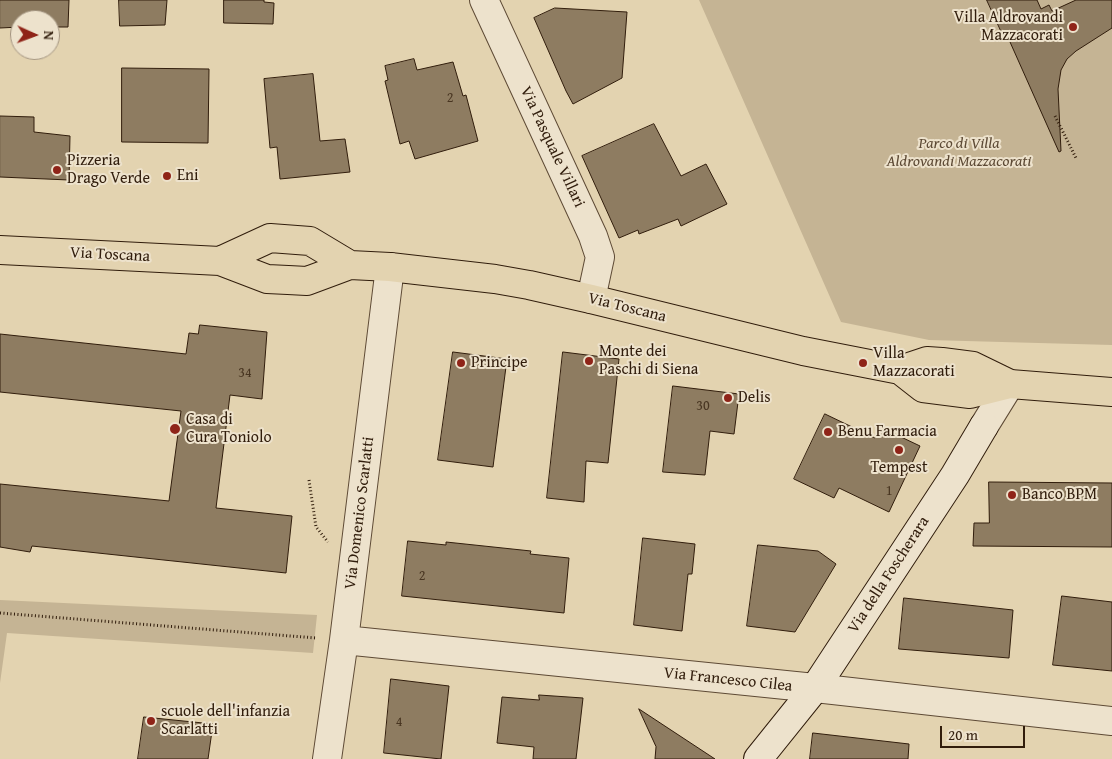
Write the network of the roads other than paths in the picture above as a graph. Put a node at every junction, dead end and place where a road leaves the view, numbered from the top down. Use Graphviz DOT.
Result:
graph roads {
  1 [pos="484,0"];
  2 [pos="0,250"];
  3 [pos="220,261"];
  4 [pos="350,265"];
  5 [pos="390,267"];
  6 [pos="591,299"];
  7 [pos="1010,384"];
  8 [pos="1112,392"];
  9 [pos="344,640"];
  10 [pos="815,688"];
  11 [pos="1112,721"];
  12 [pos="327,759"];
  13 [pos="758,759"];
  1 -- 6 [label="street, Via Pasquale Villari"];
  2 -- 3 [label="main road, Via Toscana"];
  3 -- 4 [label="main road, Via Toscana"];
  3 -- 4 [label="main road, Via Toscana"];
  4 -- 5 [label="main road, Via Toscana"];
  5 -- 6 [label="main road, Via Toscana"];
  5 -- 9 [label="street, Via Domenico Scarlatti"];
  6 -- 7 [label="main road, Via Toscana"];
  7 -- 8 [label="main road, Via Toscana"];
  7 -- 10 [label="street, Via della Foscherara"];
  9 -- 10 [label="street, Via Francesco Cilea"];
  9 -- 12 [label="street, Via Domenico Scarlatti"];
  10 -- 11 [label="street, Via Francesco Cilea"];
  10 -- 13 [label="street, Via della Foscherara"];
}
